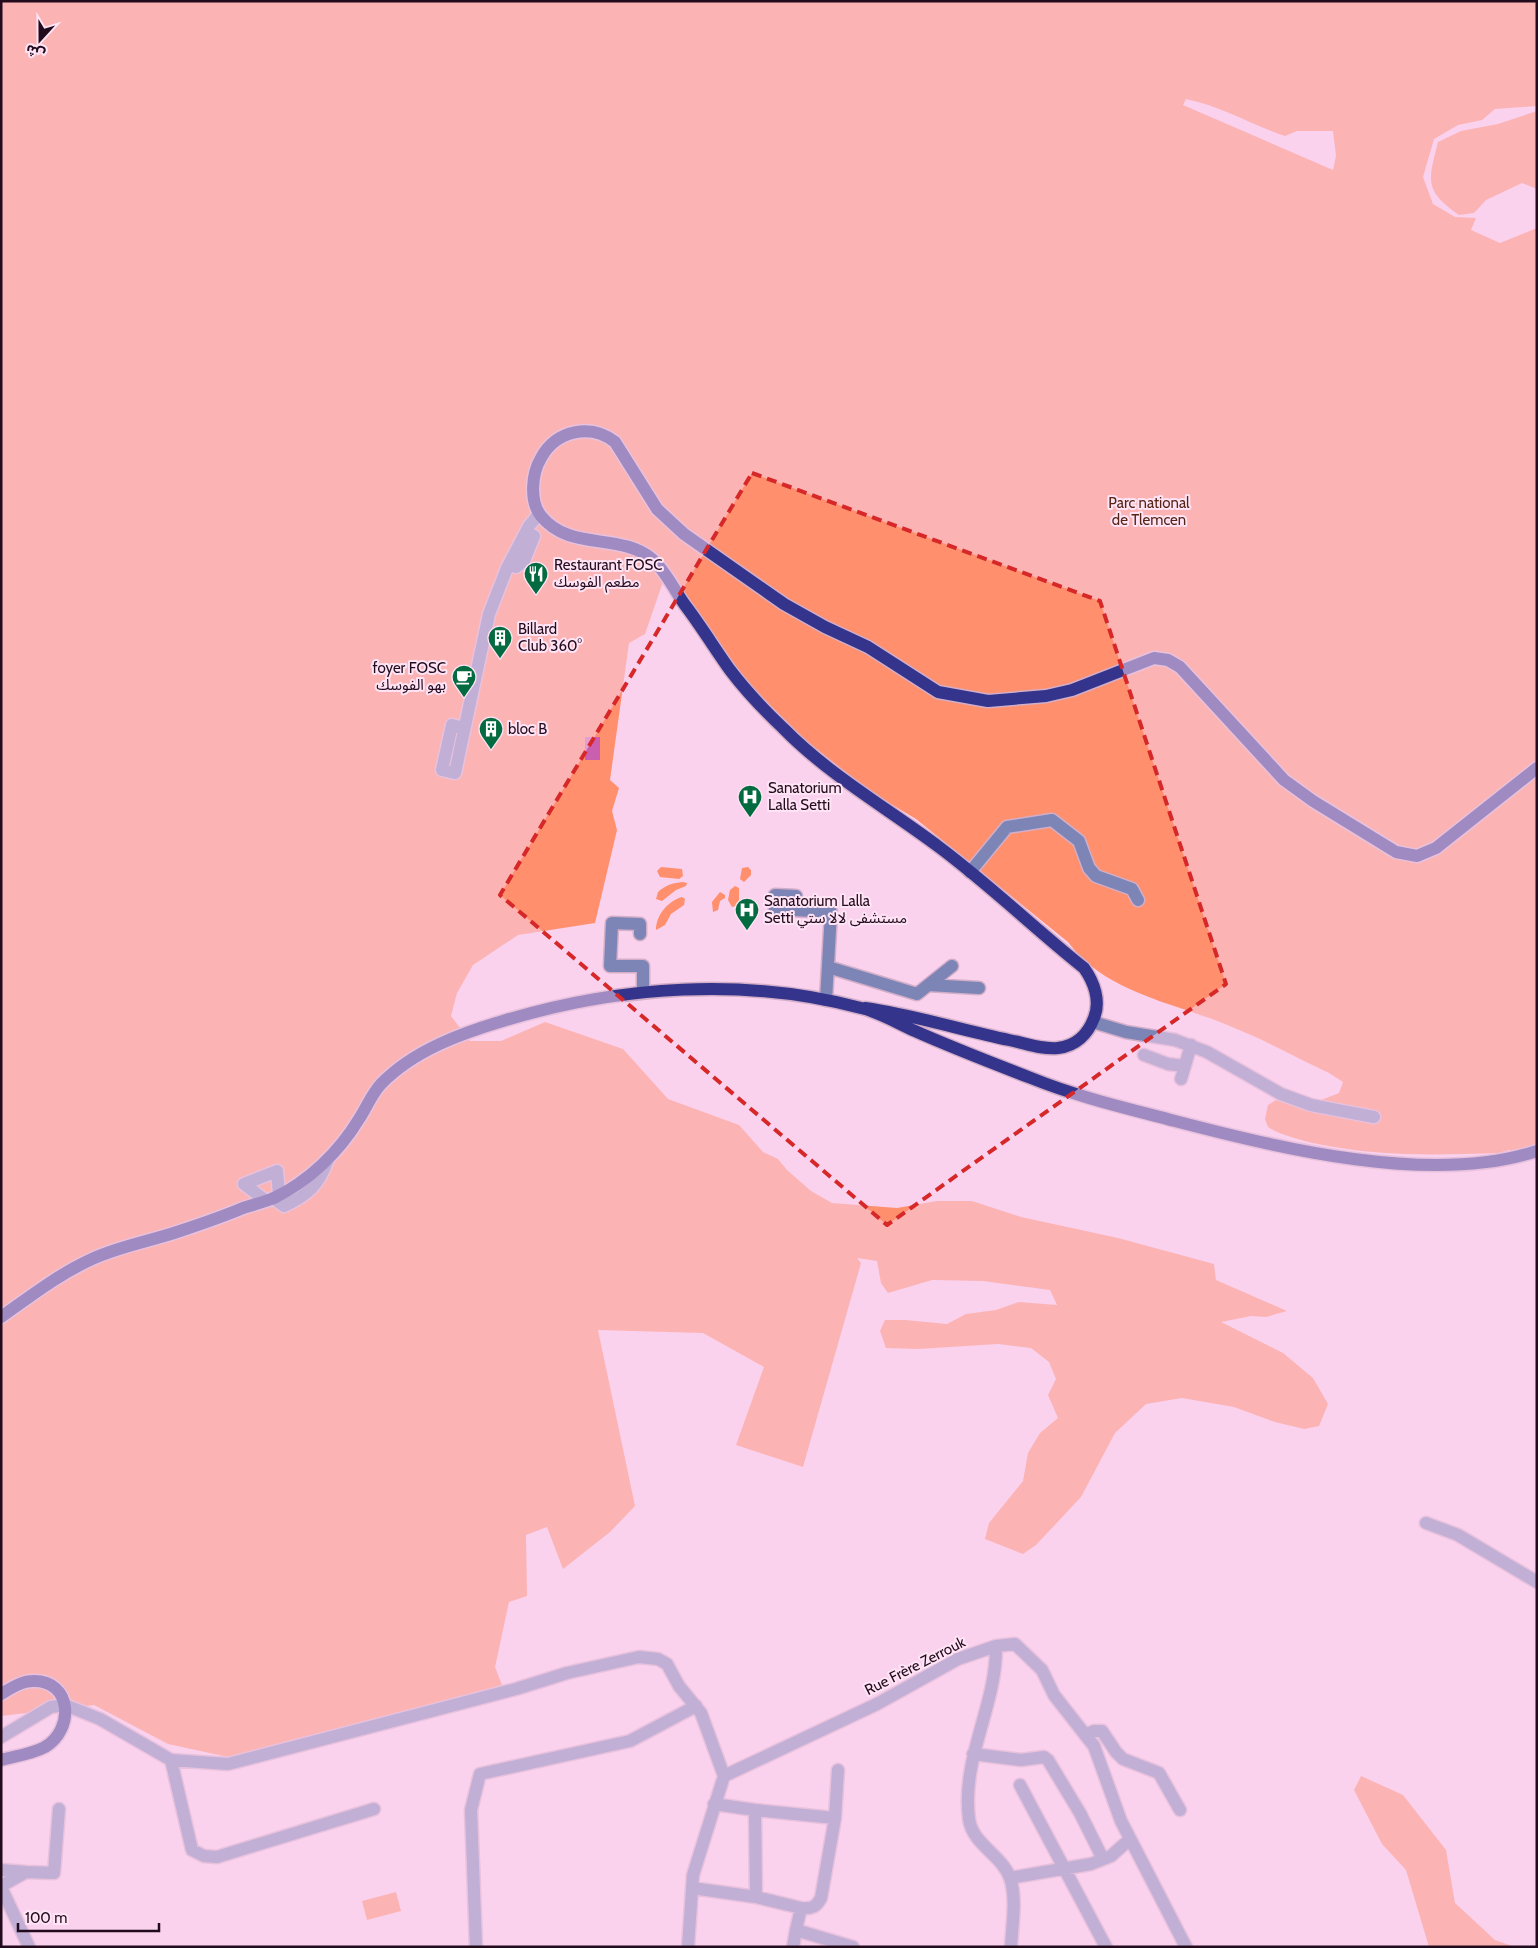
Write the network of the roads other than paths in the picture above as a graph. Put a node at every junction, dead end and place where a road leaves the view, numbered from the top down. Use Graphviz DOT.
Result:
graph roads {
  1 [pos="539,514"];
  2 [pos="464,728"];
  3 [pos="1537,768"];
  4 [pos="970,872"];
  5 [pos="1138,900"];
  6 [pos="796,910"];
  7 [pos="640,934"];
  8 [pos="952,966"];
  9 [pos="828,967"];
  10 [pos="928,986"];
  11 [pos="979,988"];
  12 [pos="644,992"];
  13 [pos="826,1000"];
  14 [pos="865,1008"];
  15 [pos="1093,1022"];
  16 [pos="1191,1045"];
  17 [pos="1144,1055"];
  18 [pos="1184,1066"];
  19 [pos="1181,1079"];
  20 [pos="1374,1117"];
  21 [pos="1537,1151"];
  22 [pos="1,1318"];
  23 [pos="1426,1523"];
  24 [pos="1537,1582"];
  25 [pos="996,1646"];
  26 [pos="1,1694"];
  27 [pos="65,1705"];
  28 [pos="696,1706"];
  29 [pos="1085,1735"];
  30 [pos="1,1737"];
  31 [pos="972,1754"];
  32 [pos="1,1760"];
  33 [pos="171,1760"];
  34 [pos="838,1770"];
  35 [pos="724,1776"];
  36 [pos="1020,1786"];
  37 [pos="714,1804"];
  38 [pos="59,1809"];
  39 [pos="374,1809"];
  40 [pos="755,1810"];
  41 [pos="1180,1810"];
  42 [pos="835,1818"];
  43 [pos="1130,1839"];
  44 [pos="1104,1859"];
  45 [pos="1,1870"];
  46 [pos="1065,1870"];
  47 [pos="26,1872"];
  48 [pos="1010,1878"];
  49 [pos="1,1887"];
  50 [pos="692,1888"];
  51 [pos="756,1897"];
  52 [pos="801,1908"];
  53 [pos="796,1930"];
  54 [pos="29,1947"];
  55 [pos="476,1947"];
  56 [pos="688,1947"];
  57 [pos="793,1947"];
  58 [pos="853,1947"];
  59 [pos="1011,1947"];
  60 [pos="1106,1947"];
  61 [pos="1186,1947"];
  1 -- 2 [label="street"];
  1 -- 3 [label="main road"];
  1 -- 4 [label="main road"];
  4 -- 5 [label="street"];
  4 -- 15 [label="main road"];
  6 -- 9 [label="street"];
  7 -- 12 [label="street"];
  8 -- 10 [label="street"];
  9 -- 10 [label="street"];
  9 -- 13 [label="street"];
  10 -- 11 [label="street"];
  12 -- 13 [label="main road"];
  12 -- 22 [label="main road"];
  13 -- 14 [label="main road"];
  14 -- 15 [label="main road"];
  14 -- 21 [label="main road"];
  15 -- 16 [label="street"];
  16 -- 18 [label="street"];
  16 -- 20 [label="street"];
  17 -- 18 [label="street"];
  18 -- 19 [label="street"];
  23 -- 24 [label="street"];
  25 -- 29 [label="street"];
  25 -- 31 [label="street"];
  25 -- 35 [label="street, Rue Frère Zerrouk"];
  26 -- 27 [label="main road"];
  27 -- 30 [label="street"];
  27 -- 32 [label="main road"];
  27 -- 33 [label="street"];
  28 -- 33 [label="street"];
  28 -- 35 [label="street"];
  28 -- 55 [label="street"];
  29 -- 41 [label="street"];
  29 -- 43 [label="street"];
  31 -- 44 [label="street"];
  31 -- 48 [label="street"];
  33 -- 39 [label="street"];
  34 -- 42 [label="street"];
  35 -- 37 [label="street"];
  36 -- 46 [label="street"];
  37 -- 40 [label="street"];
  37 -- 50 [label="street"];
  38 -- 47 [label="street"];
  40 -- 42 [label="street"];
  40 -- 51 [label="street"];
  42 -- 52 [label="street"];
  43 -- 44 [label="street"];
  43 -- 61 [label="street"];
  44 -- 46 [label="street"];
  45 -- 47 [label="street"];
  46 -- 48 [label="street"];
  46 -- 60 [label="street"];
  47 -- 49 [label="street"];
  48 -- 59 [label="street"];
  49 -- 54 [label="street"];
  50 -- 51 [label="street"];
  50 -- 56 [label="street"];
  51 -- 52 [label="street"];
  52 -- 53 [label="street"];
  53 -- 57 [label="street"];
  53 -- 58 [label="street"];
}
